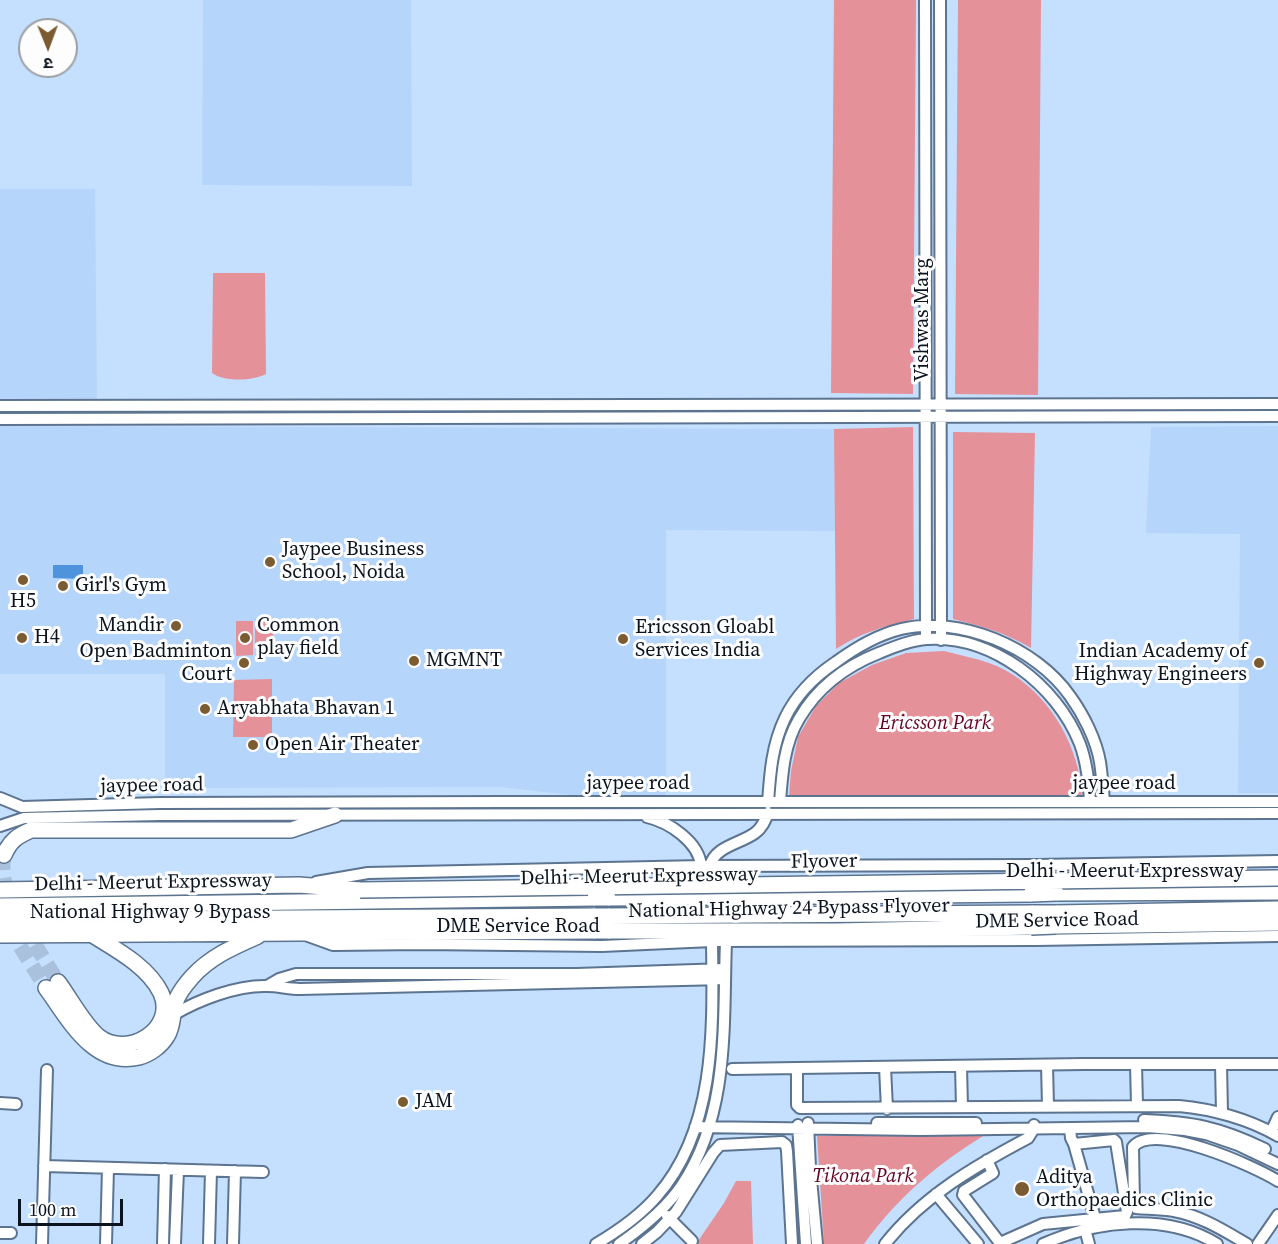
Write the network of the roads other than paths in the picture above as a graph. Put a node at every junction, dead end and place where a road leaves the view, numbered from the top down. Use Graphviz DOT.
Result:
graph roads {
  1 [pos="925,0"];
  2 [pos="940,0"];
  3 [pos="1278,404"];
  4 [pos="926,405"];
  5 [pos="941,405"];
  6 [pos="0,406"];
  7 [pos="1278,416"];
  8 [pos="926,417"];
  9 [pos="941,417"];
  10 [pos="0,419"];
  11 [pos="926,626"];
  12 [pos="941,627"];
  13 [pos="926,639"];
  14 [pos="941,640"];
  15 [pos="0,798"];
  16 [pos="780,802"];
  17 [pos="1090,802"];
  18 [pos="1104,802"];
  19 [pos="1278,802"];
  20 [pos="160,803"];
  21 [pos="768,808"];
  22 [pos="928,808"];
  23 [pos="366,809"];
  24 [pos="633,813"];
  25 [pos="1278,813"];
  26 [pos="335,814"];
  27 [pos="160,815"];
  28 [pos="0,826"];
  29 [pos="4,855"];
  30 [pos="1278,861"];
  31 [pos="1036,865"];
  32 [pos="1052,865"];
  33 [pos="705,866"];
  34 [pos="601,869"];
  35 [pos="1278,878"];
  36 [pos="298,885"];
  37 [pos="0,890"];
  38 [pos="1278,892"];
  39 [pos="0,906"];
  40 [pos="1278,909"];
  41 [pos="0,920"];
  42 [pos="1278,923"];
  43 [pos="299,933"];
  44 [pos="91,934"];
  45 [pos="263,934"];
  46 [pos="0,935"];
  47 [pos="1278,936"];
  48 [pos="1052,939"];
  49 [pos="1036,940"];
  50 [pos="712,941"];
  51 [pos="726,941"];
  52 [pos="602,946"];
  53 [pos="712,974"];
  54 [pos="725,974"];
  55 [pos="181,991"];
  56 [pos="200,1001"];
  57 [pos="173,1015"];
  58 [pos="1136,1064"];
  59 [pos="1221,1064"];
  60 [pos="1278,1064"];
  61 [pos="1047,1065"];
  62 [pos="961,1066"];
  63 [pos="885,1067"];
  64 [pos="796,1068"];
  65 [pos="732,1069"];
  66 [pos="46,1070"];
  67 [pos="0,1103"];
  68 [pos="16,1104"];
  69 [pos="1137,1105"];
  70 [pos="1048,1106"];
  71 [pos="962,1107"];
  72 [pos="887,1109"];
  73 [pos="1222,1113"];
  74 [pos="1278,1117"];
  75 [pos="696,1124"];
  76 [pos="710,1124"];
  77 [pos="803,1126"];
  78 [pos="1034,1127"];
  79 [pos="1070,1129"];
  80 [pos="1268,1131"];
  81 [pos="1074,1144"];
  82 [pos="1253,1147"];
  83 [pos="1278,1156"];
  84 [pos="987,1160"];
  85 [pos="1278,1164"];
  86 [pos="44,1166"];
  87 [pos="108,1168"];
  88 [pos="165,1169"];
  89 [pos="178,1170"];
  90 [pos="211,1171"];
  91 [pos="235,1171"];
  92 [pos="263,1172"];
  93 [pos="1278,1181"];
  94 [pos="936,1194"];
  95 [pos="665,1205"];
  96 [pos="1278,1215"];
  97 [pos="1095,1218"];
  98 [pos="669,1220"];
  99 [pos="1085,1229"];
  100 [pos="692,1241"];
  101 [pos="42,1244"];
  102 [pos="106,1244"];
  103 [pos="163,1244"];
  104 [pos="175,1244"];
  105 [pos="209,1244"];
  106 [pos="233,1244"];
  107 [pos="596,1244"];
  108 [pos="619,1244"];
  109 [pos="642,1244"];
  110 [pos="792,1244"];
  111 [pos="806,1244"];
  112 [pos="818,1244"];
  113 [pos="885,1244"];
  114 [pos="978,1244"];
  115 [pos="1043,1244"];
  116 [pos="1089,1244"];
  117 [pos="1217,1244"];
  118 [pos="1247,1244"];
  119 [pos="1258,1244"];
  1 -- 4 [label="street, Vishwas Marg"];
  2 -- 5 [label="street, Vishwas Marg"];
  3 -- 5 [label="street"];
  4 -- 5 [label="street"];
  4 -- 6 [label="street"];
  4 -- 8 [label="street, Vishwas Marg"];
  5 -- 9 [label="street, Vishwas Marg"];
  7 -- 9 [label="street"];
  8 -- 9 [label="street"];
  8 -- 10 [label="street"];
  8 -- 11 [label="street, Vishwas Marg"];
  9 -- 12 [label="street, Vishwas Marg"];
  11 -- 12 [label="street"];
  11 -- 13 [label="street, Vishwas Marg"];
  11 -- 21 [label="street"];
  12 -- 14 [label="street, Vishwas Marg"];
  12 -- 18 [label="street"];
  13 -- 14 [label="street"];
  13 -- 16 [label="street"];
  14 -- 17 [label="street"];
  15 -- 20 [label="street, jaypee road"];
  16 -- 21 [label="street, jaypee road"];
  16 -- 22 [label="street, jaypee road"];
  17 -- 18 [label="street, jaypee road"];
  17 -- 22 [label="street, jaypee road"];
  18 -- 19 [label="street, jaypee road"];
  20 -- 23 [label="street, jaypee road"];
  20 -- 27 [label="street"];
  21 -- 22 [label="street"];
  21 -- 23 [label="street, jaypee road"];
  21 -- 24 [label="street"];
  21 -- 33 [label="street"];
  22 -- 25 [label="street"];
  23 -- 24 [label="street"];
  23 -- 26 [label="street"];
  24 -- 33 [label="street"];
  26 -- 27 [label="street"];
  26 -- 29 [label="highway"];
  27 -- 28 [label="street"];
  30 -- 32 [label="street"];
  31 -- 32 [label="street"];
  31 -- 33 [label="street"];
  31 -- 49 [label="street"];
  32 -- 48 [label="street"];
  33 -- 34 [label="street"];
  34 -- 36 [label="street"];
  34 -- 52 [label="street"];
  35 -- 36 [label="highway, Flyover, bridge"];
  36 -- 37 [label="highway, Flyover"];
  38 -- 39 [label="highway, Delhi - Meerut Expressway, bridge"];
  40 -- 41 [label="highway, Delhi - Meerut Expressway, bridge"];
  42 -- 43 [label="highway, National Highway 24 Bypass Flyover, bridge"];
  43 -- 45 [label="highway, National Highway 9 Bypass"];
  43 -- 52 [label="street, DME Service Road"];
  44 -- 45 [label="highway, National Highway 9 Bypass"];
  44 -- 46 [label="highway, National Highway 9 Bypass"];
  44 -- 57 [label="highway"];
  45 -- 55 [label="highway"];
  47 -- 48 [label="street, DME Service Road"];
  48 -- 49 [label="street, DME Service Road"];
  49 -- 51 [label="street, DME Service Road"];
  50 -- 51 [label="street, DME Service Road"];
  50 -- 52 [label="street, DME Service Road"];
  50 -- 53 [label="street"];
  51 -- 54 [label="street"];
  53 -- 54 [label="street"];
  53 -- 56 [label="street"];
  53 -- 75 [label="street"];
  54 -- 76 [label="street"];
  55 -- 56 [label="street"];
  55 -- 57 [label="highway"];
  56 -- 57 [label="street"];
  58 -- 59 [label="street"];
  58 -- 61 [label="street"];
  58 -- 69 [label="street"];
  59 -- 60 [label="street"];
  59 -- 73 [label="street"];
  61 -- 62 [label="street"];
  61 -- 70 [label="street"];
  62 -- 63 [label="street"];
  62 -- 71 [label="street"];
  63 -- 64 [label="street"];
  63 -- 72 [label="street"];
  64 -- 65 [label="street"];
  64 -- 72 [label="street"];
  66 -- 86 [label="street"];
  67 -- 68 [label="street"];
  69 -- 70 [label="street"];
  69 -- 73 [label="street"];
  70 -- 71 [label="street"];
  71 -- 72 [label="street"];
  73 -- 80 [label="street"];
  74 -- 80 [label="street"];
  75 -- 76 [label="street"];
  75 -- 107 [label="street"];
  76 -- 77 [label="street"];
  76 -- 95 [label="street"];
  77 -- 78 [label="street"];
  77 -- 111 [label="street"];
  77 -- 112 [label="street"];
  78 -- 79 [label="street"];
  78 -- 82 [label="street"];
  78 -- 84 [label="street"];
  79 -- 81 [label="street"];
  79 -- 82 [label="street"];
  80 -- 82 [label="street"];
  81 -- 97 [label="street"];
  81 -- 97 [label="street"];
  82 -- 83 [label="street"];
  82 -- 85 [label="street"];
  84 -- 94 [label="street"];
  84 -- 97 [label="street"];
  86 -- 87 [label="street"];
  86 -- 101 [label="street"];
  87 -- 88 [label="street"];
  87 -- 102 [label="street"];
  88 -- 89 [label="street"];
  88 -- 103 [label="street"];
  89 -- 90 [label="street"];
  89 -- 104 [label="street"];
  90 -- 91 [label="street"];
  90 -- 105 [label="street"];
  91 -- 92 [label="street"];
  91 -- 106 [label="street"];
  93 -- 118 [label="street"];
  94 -- 113 [label="street"];
  94 -- 114 [label="street"];
  95 -- 98 [label="street"];
  95 -- 108 [label="street"];
  96 -- 119 [label="street"];
  98 -- 100 [label="street"];
  98 -- 109 [label="street"];
  98 -- 110 [label="street"];
  99 -- 115 [label="street"];
  99 -- 116 [label="street"];
  99 -- 117 [label="street"];
}
